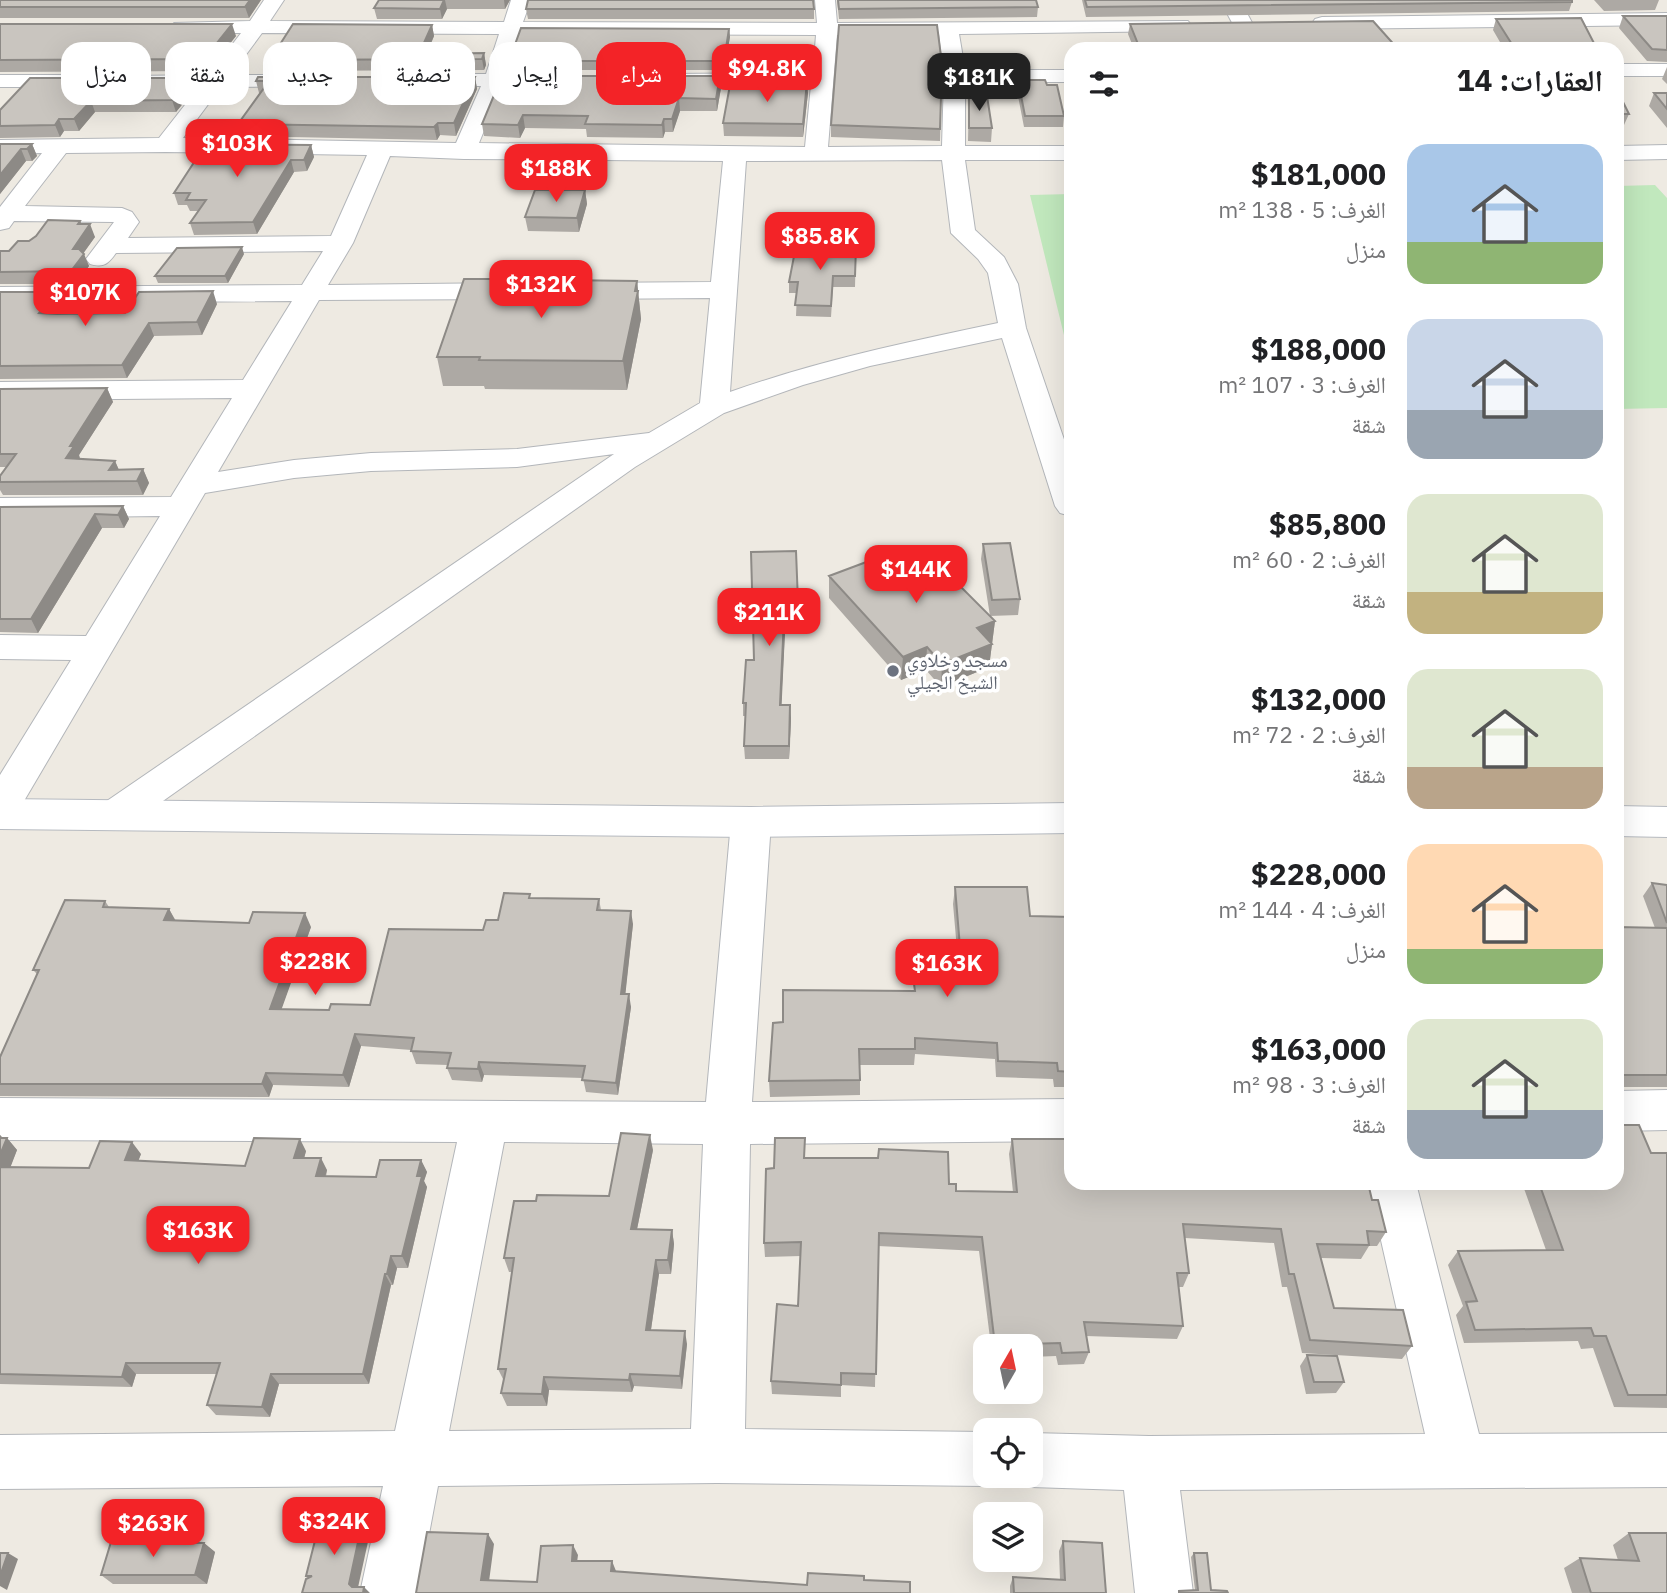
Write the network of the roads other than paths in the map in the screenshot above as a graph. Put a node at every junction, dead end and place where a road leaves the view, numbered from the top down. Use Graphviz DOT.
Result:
graph roads {
  1 [pos="274,0"];
  2 [pos="521,0"];
  3 [pos="825,0"];
  4 [pos="1102,0"];
  5 [pos="1230,0"];
  6 [pos="1520,0"];
  7 [pos="1535,19"];
  8 [pos="1667,19"];
  9 [pos="1377,22"];
  10 [pos="1270,23"];
  11 [pos="1297,23"];
  12 [pos="1243,24"];
  13 [pos="1111,26"];
  14 [pos="159,27"];
  15 [pos="512,27"];
  16 [pos="948,28"];
  17 [pos="1033,28"];
  18 [pos="255,29"];
  19 [pos="827,29"];
  20 [pos="1554,39"];
  21 [pos="1388,40"];
  22 [pos="245,42"];
  23 [pos="507,42"];
  24 [pos="1252,42"];
  25 [pos="1624,70"];
  26 [pos="1667,70"];
  27 [pos="955,76"];
  28 [pos="1048,76"];
  29 [pos="1064,76"];
  30 [pos="821,79"];
  31 [pos="686,80"];
  32 [pos="0,81"];
  33 [pos="61,81"];
  34 [pos="489,92"];
  35 [pos="197,105"];
  36 [pos="166,145"];
  37 [pos="0,147"];
  38 [pos="59,148"];
  39 [pos="382,148"];
  40 [pos="464,152"];
  41 [pos="1667,152"];
  42 [pos="953,153"];
  43 [pos="1064,153"];
  44 [pos="1624,153"];
  45 [pos="816,154"];
  46 [pos="735,155"];
  47 [pos="3,217"];
  48 [pos="340,243"];
  49 [pos="108,246"];
  50 [pos="724,290"];
  51 [pos="531,291"];
  52 [pos="559,291"];
  53 [pos="311,292"];
  54 [pos="0,295"];
  55 [pos="72,295"];
  56 [pos="1012,328"];
  57 [pos="253,389"];
  58 [pos="0,391"];
  59 [pos="714,407"];
  60 [pos="661,438"];
  61 [pos="1064,485"];
  62 [pos="190,495"];
  63 [pos="0,508"];
  64 [pos="0,647"];
  65 [pos="95,648"];
  66 [pos="0,808"];
  67 [pos="0,814"];
  68 [pos="115,815"];
  69 [pos="1064,818"];
  70 [pos="1624,821"];
  71 [pos="751,822"];
  72 [pos="1667,822"];
  73 [pos="1667,1110"];
  74 [pos="1624,1111"];
  75 [pos="0,1119"];
  76 [pos="1064,1120"];
  77 [pos="485,1122"];
  78 [pos="727,1123"];
  79 [pos="1394,1190"];
  80 [pos="717,1455"];
  81 [pos="417,1459"];
  82 [pos="973,1459"];
  83 [pos="1043,1460"];
  84 [pos="1458,1460"];
  85 [pos="1667,1460"];
  86 [pos="0,1462"];
  87 [pos="1149,1463"];
  88 [pos="389,1593"];
  89 [pos="1164,1593"];
  1 -- 18 [label="street"];
  2 -- 15 [label="street"];
  3 -- 19 [label="street"];
  4 -- 13 [label="street"];
  5 -- 12 [label="street"];
  6 -- 7 [label="street"];
  7 -- 8 [label="street"];
  7 -- 9 [label="street"];
  7 -- 20 [label="street"];
  9 -- 11 [label="street"];
  9 -- 21 [label="street"];
  10 -- 12 [label="street"];
  12 -- 13 [label="street"];
  12 -- 24 [label="street"];
  13 -- 17 [label="street"];
  14 -- 18 [label="street"];
  15 -- 18 [label="street"];
  15 -- 19 [label="street"];
  15 -- 23 [label="street"];
  16 -- 17 [label="street"];
  16 -- 19 [label="street"];
  16 -- 27 [label="street"];
  17 -- 28 [label="street"];
  18 -- 22 [label="street"];
  19 -- 30 [label="street"];
  25 -- 26 [label="street"];
  27 -- 28 [label="street"];
  27 -- 42 [label="street"];
  28 -- 29 [label="street"];
  30 -- 31 [label="street"];
  30 -- 45 [label="street"];
  32 -- 33 [label="street"];
  34 -- 40 [label="street"];
  35 -- 36 [label="street"];
  36 -- 38 [label="street"];
  36 -- 39 [label="street"];
  37 -- 38 [label="street"];
  38 -- 47 [label="street"];
  39 -- 40 [label="street"];
  39 -- 48 [label="street"];
  40 -- 46 [label="street"];
  41 -- 44 [label="street"];
  42 -- 43 [label="street"];
  42 -- 45 [label="street"];
  42 -- 56 [label="street"];
  45 -- 46 [label="street"];
  46 -- 50 [label="street"];
  47 -- 49 [label="street"];
  48 -- 49 [label="street"];
  48 -- 53 [label="street"];
  49 -- 55 [label="street"];
  50 -- 52 [label="street"];
  50 -- 59 [label="street"];
  51 -- 53 [label="street"];
  53 -- 55 [label="street"];
  53 -- 57 [label="street"];
  54 -- 55 [label="street"];
  56 -- 59 [label="street"];
  56 -- 61 [label="street"];
  57 -- 58 [label="street"];
  57 -- 62 [label="street"];
  59 -- 60 [label="street"];
  60 -- 62 [label="street"];
  60 -- 68 [label="street"];
  62 -- 63 [label="street"];
  62 -- 65 [label="street"];
  64 -- 65 [label="street"];
  65 -- 66 [label="street"];
  67 -- 68 [label="street"];
  68 -- 71 [label="street"];
  69 -- 71 [label="street"];
  70 -- 72 [label="street"];
  71 -- 78 [label="street"];
  73 -- 74 [label="street"];
  75 -- 77 [label="street"];
  76 -- 78 [label="street"];
  77 -- 78 [label="street"];
  77 -- 81 [label="street"];
  78 -- 80 [label="street"];
  79 -- 84 [label="street"];
  80 -- 81 [label="street"];
  80 -- 82 [label="street"];
  81 -- 86 [label="street"];
  81 -- 88 [label="street"];
  83 -- 87 [label="street"];
  84 -- 85 [label="street"];
  84 -- 87 [label="street"];
  87 -- 89 [label="street"];
}
